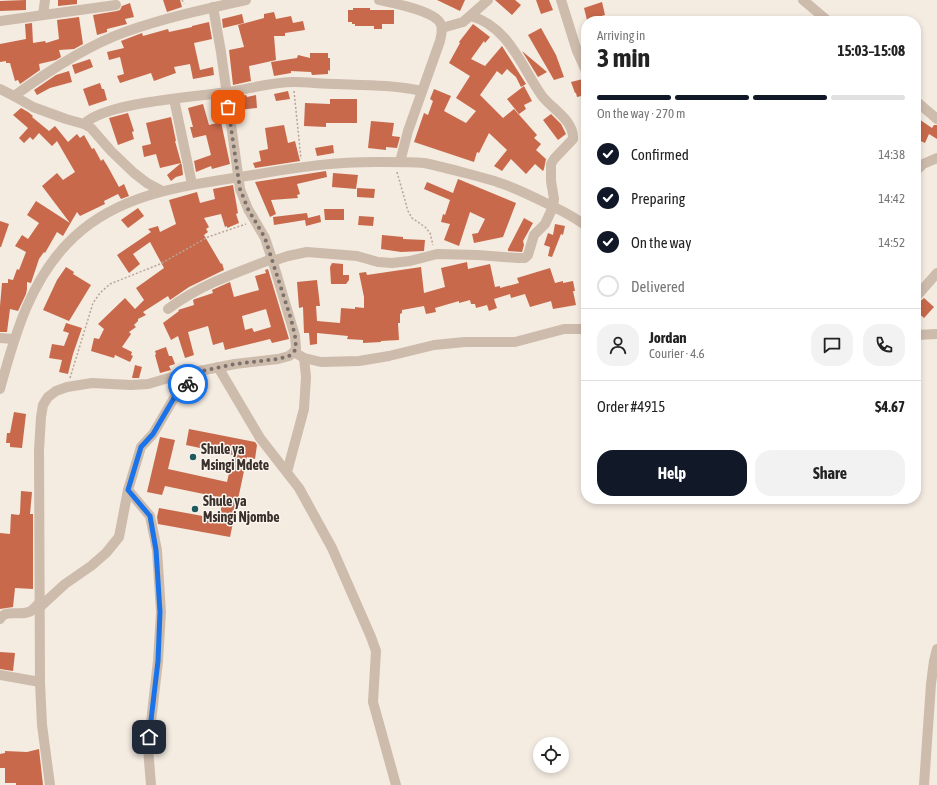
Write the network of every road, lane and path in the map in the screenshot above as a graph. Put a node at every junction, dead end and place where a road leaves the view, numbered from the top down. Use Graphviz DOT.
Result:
graph roads {
  1 [pos="45,0"];
  2 [pos="246,0"];
  3 [pos="379,0"];
  4 [pos="488,0"];
  5 [pos="561,0"];
  6 [pos="802,0"];
  7 [pos="404,3"];
  8 [pos="116,5"];
  9 [pos="213,7"];
  10 [pos="43,15"];
  11 [pos="471,16"];
  12 [pos="822,16"];
  13 [pos="0,21"];
  14 [pos="442,28"];
  15 [pos="581,60"];
  16 [pos="293,82"];
  17 [pos="422,91"];
  18 [pos="226,92"];
  19 [pos="2,93"];
  20 [pos="14,96"];
  21 [pos="174,99"];
  22 [pos="921,106"];
  23 [pos="937,120"];
  24 [pos="84,124"];
  25 [pos="936,160"];
  26 [pos="397,162"];
  27 [pos="921,166"];
  28 [pos="302,167"];
  29 [pos="239,177"];
  30 [pos="192,184"];
  31 [pos="162,191"];
  32 [pos="553,207"];
  33 [pos="255,221"];
  34 [pos="581,222"];
  35 [pos="436,254"];
  36 [pos="273,260"];
  37 [pos="937,273"];
  38 [pos="921,291"];
  39 [pos="168,309"];
  40 [pos="581,329"];
  41 [pos="937,334"];
  42 [pos="921,335"];
  43 [pos="0,338"];
  44 [pos="14,339"];
  45 [pos="294,352"];
  46 [pos="304,358"];
  47 [pos="218,367"];
  48 [pos="202,371"];
  49 [pos="68,387"];
  50 [pos="0,389"];
  51 [pos="287,472"];
  52 [pos="128,490"];
  53 [pos="41,603"];
  54 [pos="0,619"];
  55 [pos="937,649"];
  56 [pos="0,675"];
  57 [pos="40,682"];
  58 [pos="50,785"];
  59 [pos="151,785"];
  60 [pos="396,785"];
  61 [pos="924,785"];
  1 -- 10 [label="street"];
  2 -- 9 [label="street"];
  3 -- 7 [label="street"];
  4 -- 11 [label="street"];
  5 -- 15 [label="street"];
  6 -- 12 [label="street"];
  7 -- 14 [label="street"];
  8 -- 10 [label="street"];
  9 -- 18 [label="street"];
  9 -- 20 [label="street"];
  10 -- 13 [label="street"];
  11 -- 14 [label="street"];
  11 -- 32 [label="street"];
  14 -- 17 [label="street"];
  16 -- 17 [label="street"];
  16 -- 18 [label="street"];
  16 -- 28 [label="path"];
  17 -- 26 [label="street"];
  18 -- 21 [label="street"];
  18 -- 29 [label="street"];
  19 -- 20 [label="street"];
  20 -- 24 [label="street"];
  21 -- 24 [label="street"];
  21 -- 30 [label="street"];
  22 -- 23 [label="street"];
  24 -- 31 [label="street"];
  25 -- 27 [label="street"];
  26 -- 28 [label="street"];
  26 -- 32 [label="street"];
  26 -- 35 [label="path"];
  28 -- 29 [label="street"];
  29 -- 30 [label="street"];
  29 -- 33 [label="street"];
  30 -- 31 [label="street"];
  31 -- 44 [label="street"];
  32 -- 34 [label="street"];
  32 -- 35 [label="street"];
  33 -- 36 [label="street"];
  33 -- 49 [label="path"];
  35 -- 36 [label="street"];
  36 -- 39 [label="street"];
  36 -- 45 [label="street"];
  37 -- 38 [label="street"];
  40 -- 46 [label="street"];
  41 -- 42 [label="street"];
  43 -- 44 [label="street"];
  44 -- 50 [label="street"];
  45 -- 46 [label="street"];
  45 -- 47 [label="street"];
  46 -- 51 [label="street"];
  47 -- 48 [label="street"];
  47 -- 51 [label="street"];
  48 -- 49 [label="street"];
  48 -- 52 [label="street"];
  49 -- 53 [label="street"];
  51 -- 60 [label="street"];
  52 -- 53 [label="street"];
  52 -- 59 [label="street"];
  53 -- 54 [label="street"];
  53 -- 57 [label="street"];
  55 -- 61 [label="street"];
  56 -- 57 [label="street"];
  57 -- 58 [label="street"];
}
